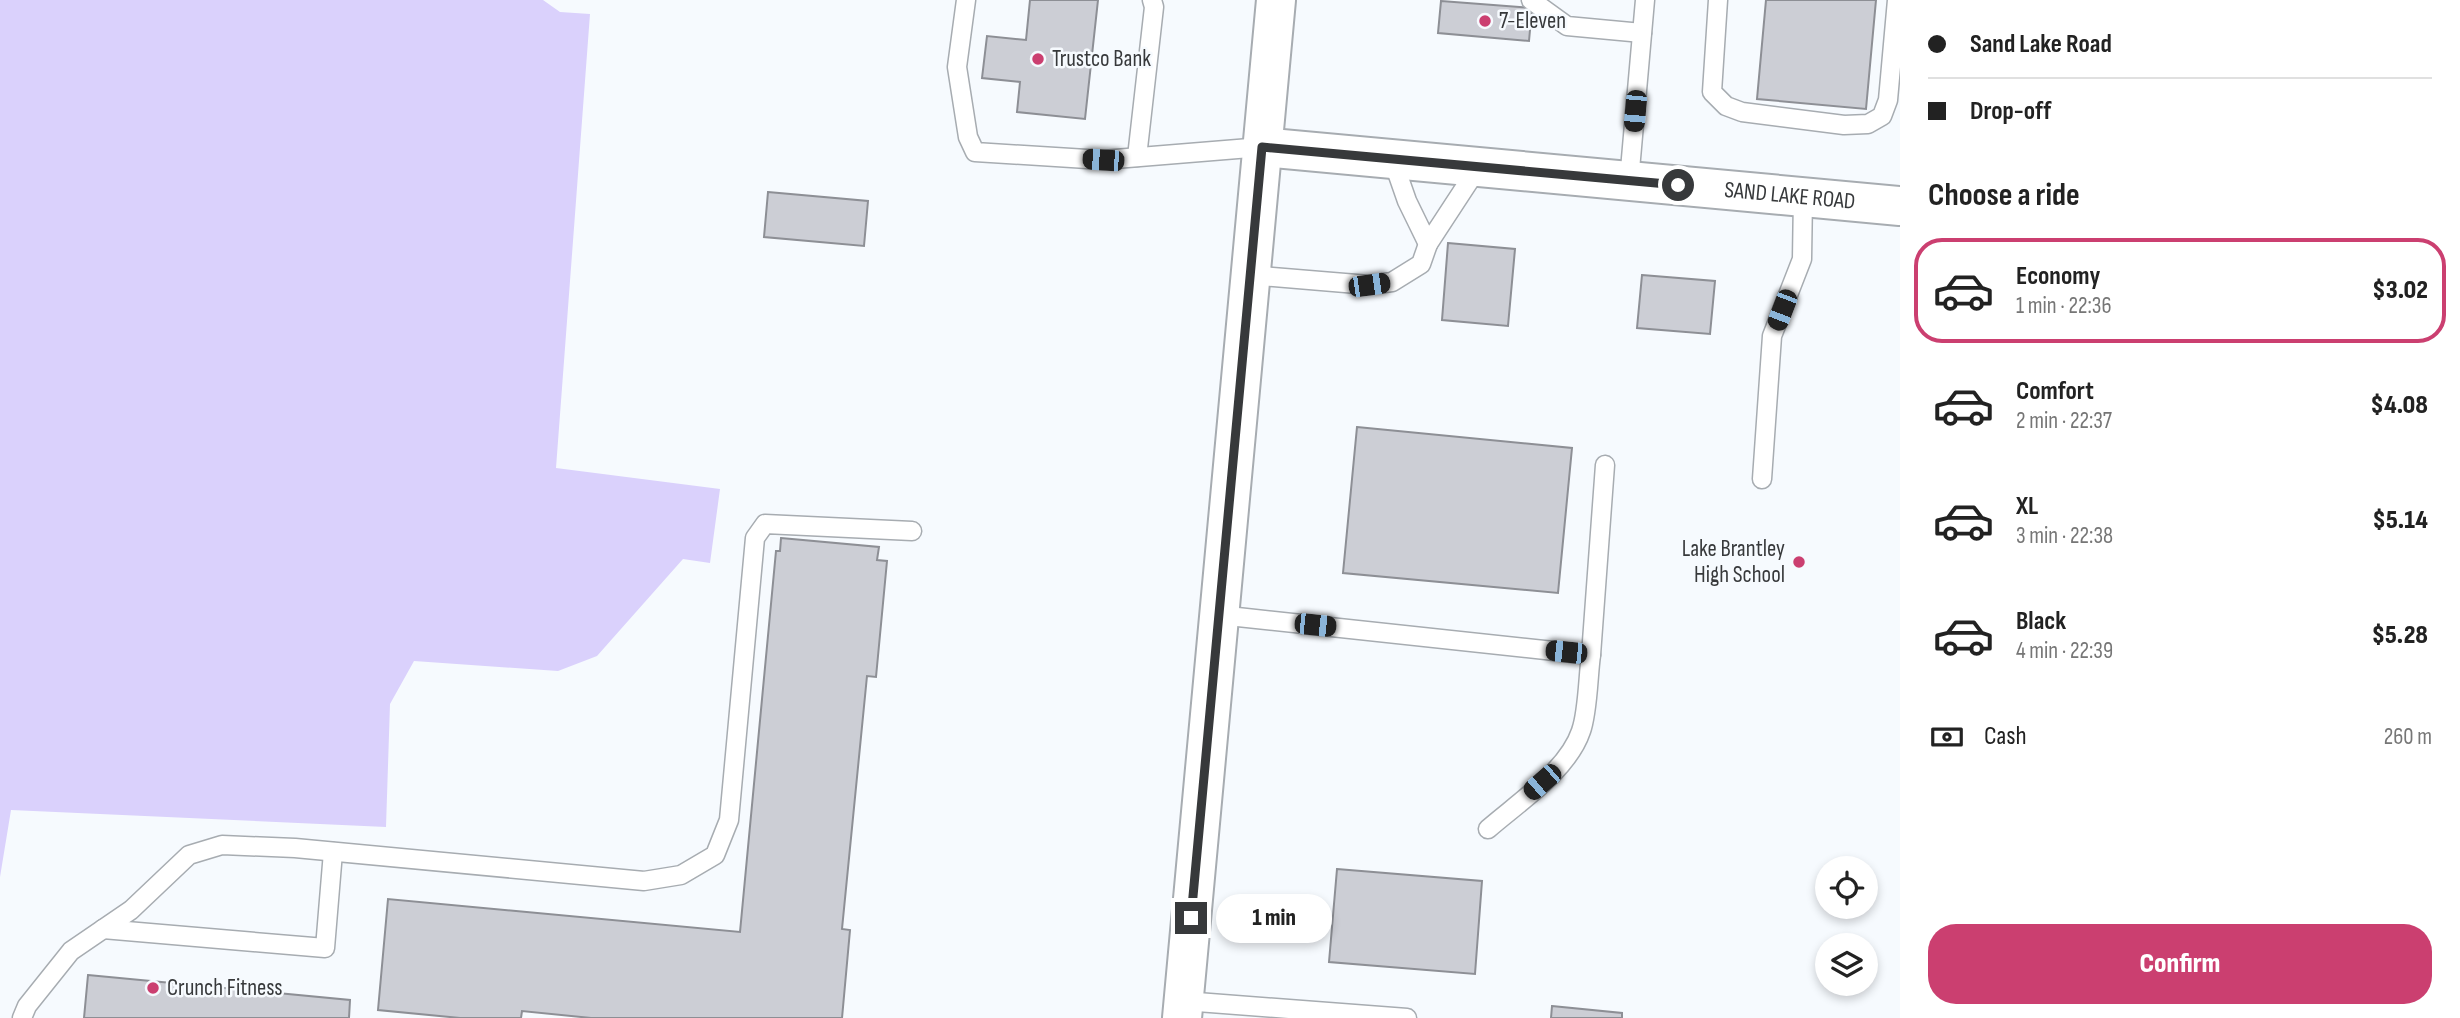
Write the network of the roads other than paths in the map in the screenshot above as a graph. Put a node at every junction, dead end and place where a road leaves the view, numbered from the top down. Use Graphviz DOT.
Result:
graph roads {
  1 [pos="967,0"];
  2 [pos="1152,0"];
  3 [pos="1531,0"];
  4 [pos="1645,0"];
  5 [pos="1718,0"];
  6 [pos="1897,0"];
  7 [pos="1277,1"];
  8 [pos="1642,33"];
  9 [pos="1262,147"];
  10 [pos="1137,157"];
  11 [pos="1392,158"];
  12 [pos="1479,166"];
  13 [pos="1629,181"];
  14 [pos="1803,197"];
  15 [pos="1900,206"];
  16 [pos="1428,244"];
  17 [pos="1250,275"];
  18 [pos="1605,466"];
  19 [pos="1762,479"];
  20 [pos="912,531"];
  21 [pos="1219,615"];
  22 [pos="1591,655"];
  23 [pos="1488,829"];
  24 [pos="333,852"];
  25 [pos="103,929"];
  26 [pos="1183,1010"];
  27 [pos="22,1018"];
  28 [pos="1407,1018"];
  1 -- 10 [label="lane"];
  2 -- 10 [label="lane"];
  3 -- 8 [label="lane"];
  4 -- 8 [label="lane"];
  5 -- 6 [label="lane"];
  7 -- 9 [label="main road"];
  8 -- 13 [label="lane"];
  9 -- 10 [label="lane"];
  9 -- 11 [label="main road, SAND LAKE ROAD"];
  9 -- 17 [label="main road"];
  11 -- 12 [label="main road, SAND LAKE ROAD"];
  11 -- 16 [label="lane"];
  12 -- 13 [label="main road, SAND LAKE ROAD"];
  12 -- 16 [label="lane"];
  13 -- 14 [label="main road, SAND LAKE ROAD"];
  14 -- 15 [label="main road, SAND LAKE ROAD"];
  14 -- 19 [label="lane"];
  16 -- 17 [label="lane"];
  17 -- 21 [label="main road"];
  18 -- 22 [label="lane"];
  20 -- 24 [label="lane"];
  21 -- 22 [label="lane"];
  21 -- 26 [label="main road"];
  22 -- 23 [label="lane"];
  24 -- 25 [label="lane"];
  24 -- 25 [label="lane"];
  25 -- 27 [label="lane"];
  26 -- 28 [label="lane"];
}
